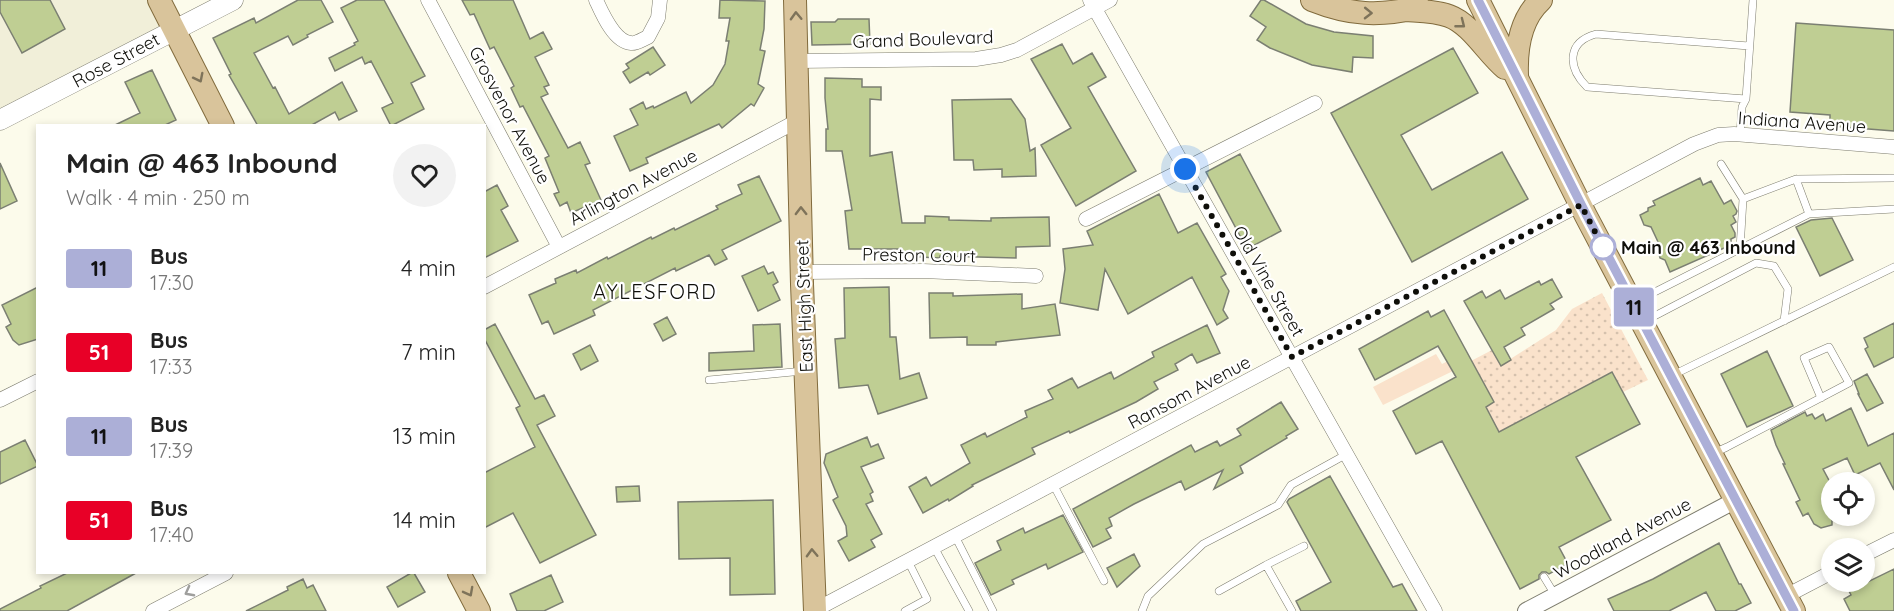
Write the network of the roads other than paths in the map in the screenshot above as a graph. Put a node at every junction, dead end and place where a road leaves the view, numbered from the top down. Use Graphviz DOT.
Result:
graph roads {
  1 [pos="159,0"];
  2 [pos="233,0"];
  3 [pos="428,0"];
  4 [pos="596,0"];
  5 [pos="660,0"];
  6 [pos="795,0"];
  7 [pos="1110,0"];
  8 [pos="1312,0"];
  9 [pos="1444,0"];
  10 [pos="1478,0"];
  11 [pos="1540,0"];
  12 [pos="1753,0"];
  13 [pos="1092,4"];
  14 [pos="1406,10"];
  15 [pos="174,29"];
  16 [pos="1749,46"];
  17 [pos="797,62"];
  18 [pos="1517,79"];
  19 [pos="1746,99"];
  20 [pos="1315,103"];
  21 [pos="0,120"];
  22 [pos="799,120"];
  23 [pos="222,124"];
  24 [pos="1740,135"];
  25 [pos="1894,147"];
  26 [pos="1721,164"];
  27 [pos="1185,169"];
  28 [pos="1894,178"];
  29 [pos="1796,179"];
  30 [pos="1743,199"];
  31 [pos="1581,205"];
  32 [pos="1894,209"];
  33 [pos="1809,214"];
  34 [pos="1086,219"];
  35 [pos="559,247"];
  36 [pos="1740,249"];
  37 [pos="1894,267"];
  38 [pos="802,272"];
  39 [pos="1036,276"];
  40 [pos="486,286"];
  41 [pos="1637,313"];
  42 [pos="1784,321"];
  43 [pos="1292,357"];
  44 [pos="806,371"];
  45 [pos="1671,376"];
  46 [pos="709,380"];
  47 [pos="36,382"];
  48 [pos="1821,398"];
  49 [pos="0,400"];
  50 [pos="1347,454"];
  51 [pos="1712,454"];
  52 [pos="1053,484"];
  53 [pos="1736,500"];
  54 [pos="955,536"];
  55 [pos="1894,540"];
  56 [pos="1304,546"];
  57 [pos="934,547"];
  58 [pos="1875,550"];
  59 [pos="908,561"];
  60 [pos="1266,565"];
  61 [pos="224,574"];
  62 [pos="460,574"];
  63 [pos="1544,577"];
  64 [pos="1104,580"];
  65 [pos="1821,580"];
  66 [pos="1219,591"];
  67 [pos="1556,595"];
  68 [pos="1790,603"];
  69 [pos="815,610"];
  70 [pos="153,611"];
  71 [pos="479,611"];
  72 [pos="905,611"];
  73 [pos="969,611"];
  74 [pos="993,611"];
  75 [pos="1142,611"];
  76 [pos="1292,611"];
  77 [pos="1434,611"];
  78 [pos="1526,611"];
  1 -- 15 [label="main road"];
  2 -- 15 [label="main road, Rose Street"];
  3 -- 35 [label="street, Grosvenor Avenue"];
  4 -- 5 [label="street"];
  17 -- 6 [label="main road, East High Street, one-way"];
  7 -- 13 [label="street, Grand Boulevard"];
  8 -- 14 [label="main road, one-way"];
  9 -- 14 [label="main road"];
  10 -- 18 [label="main road"];
  11 -- 18 [label="main road"];
  12 -- 16 [label="lane"];
  13 -- 17 [label="street, Grand Boulevard"];
  13 -- 27 [label="street, Old Vine Street"];
  14 -- 18 [label="main road, one-way"];
  15 -- 21 [label="main road, Rose Street"];
  15 -- 23 [label="main road, one-way"];
  16 -- 19 [label="lane"];
  16 -- 19 [label="lane"];
  17 -- 22 [label="main road, East High Street"];
  18 -- 31 [label="main road"];
  19 -- 24 [label="lane"];
  20 -- 27 [label="street"];
  22 -- 35 [label="street, Arlington Avenue"];
  38 -- 22 [label="main road, East High Street, one-way"];
  24 -- 25 [label="street, Indiana Avenue"];
  24 -- 31 [label="street, Indiana Avenue"];
  26 -- 30 [label="lane"];
  27 -- 34 [label="street"];
  27 -- 43 [label="street, Old Vine Street"];
  28 -- 29 [label="lane"];
  29 -- 30 [label="lane"];
  29 -- 33 [label="lane"];
  30 -- 36 [label="lane"];
  31 -- 41 [label="main road"];
  31 -- 43 [label="street, Ransom Avenue"];
  32 -- 33 [label="lane"];
  33 -- 36 [label="lane"];
  35 -- 40 [label="street, Arlington Avenue"];
  36 -- 41 [label="lane"];
  37 -- 42 [label="lane"];
  38 -- 39 [label="street, Preston Court"];
  38 -- 44 [label="main road, East High Street"];
  41 -- 42 [label="lane"];
  41 -- 45 [label="main road"];
  42 -- 45 [label="lane"];
  43 -- 50 [label="street, Old Vine Street"];
  43 -- 52 [label="street, Ransom Avenue"];
  44 -- 46 [label="lane"];
  69 -- 44 [label="main road, East High Street, one-way"];
  45 -- 51 [label="main road"];
  47 -- 49 [label="street"];
  48 -- 48 [label="lane"];
  48 -- 51 [label="lane"];
  50 -- 75 [label="lane"];
  50 -- 77 [label="street, Old Vine Street"];
  51 -- 53 [label="main road"];
  52 -- 54 [label="street, Ransom Avenue"];
  52 -- 64 [label="lane"];
  53 -- 67 [label="street, Woodland Avenue"];
  53 -- 68 [label="main road"];
  54 -- 57 [label="street, Ransom Avenue"];
  54 -- 74 [label="lane"];
  55 -- 58 [label="street"];
  56 -- 60 [label="lane"];
  57 -- 59 [label="street, Ransom Avenue"];
  57 -- 73 [label="lane"];
  59 -- 69 [label="street, Ransom Avenue"];
  59 -- 72 [label="lane"];
  60 -- 66 [label="lane"];
  60 -- 76 [label="lane"];
  61 -- 70 [label="street, one-way"];
  62 -- 71 [label="main road, one-way"];
  63 -- 67 [label="lane"];
  65 -- 68 [label="street"];
  67 -- 78 [label="street, Woodland Avenue"];
}
